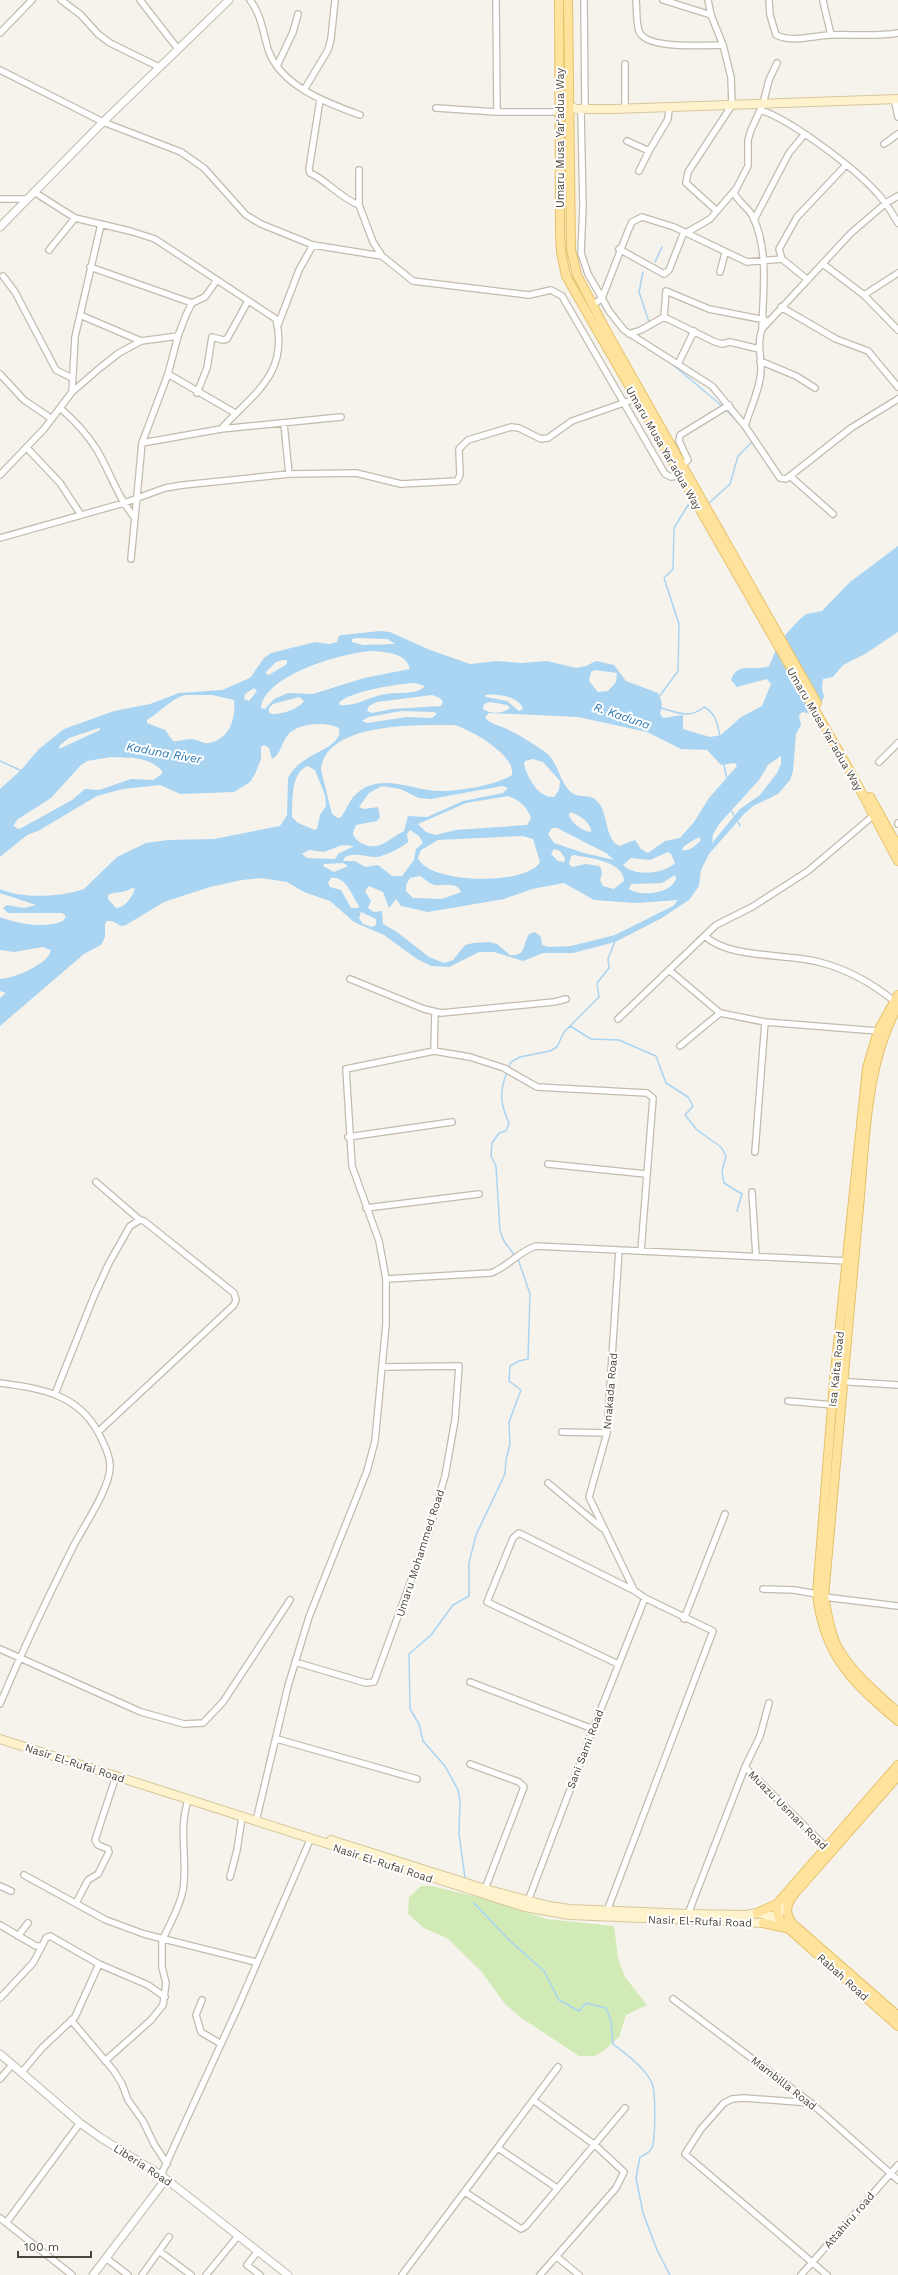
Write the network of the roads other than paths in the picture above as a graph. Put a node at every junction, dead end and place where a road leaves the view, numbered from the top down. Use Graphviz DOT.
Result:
graph roads {
  1 [pos="32,0"];
  2 [pos="61,0"];
  3 [pos="140,0"];
  4 [pos="229,0"];
  5 [pos="250,0"];
  6 [pos="335,0"];
  7 [pos="496,0"];
  8 [pos="559,0"];
  9 [pos="568,0"];
  10 [pos="584,0"];
  11 [pos="636,0"];
  12 [pos="663,0"];
  13 [pos="708,0"];
  14 [pos="770,0"];
  15 [pos="825,0"];
  16 [pos="298,14"];
  17 [pos="711,15"];
  18 [pos="0,33"];
  19 [pos="898,33"];
  20 [pos="831,35"];
  21 [pos="723,45"];
  22 [pos="178,49"];
  23 [pos="777,63"];
  24 [pos="625,64"];
  25 [pos="277,66"];
  26 [pos="159,67"];
  27 [pos="0,70"];
  28 [pos="304,90"];
  29 [pos="320,100"];
  30 [pos="897,102"];
  31 [pos="730,107"];
  32 [pos="762,107"];
  33 [pos="436,108"];
  34 [pos="625,109"];
  35 [pos="669,109"];
  36 [pos="569,110"];
  37 [pos="583,110"];
  38 [pos="497,112"];
  39 [pos="560,112"];
  40 [pos="360,115"];
  41 [pos="898,117"];
  42 [pos="103,122"];
  43 [pos="898,134"];
  44 [pos="804,135"];
  45 [pos="626,141"];
  46 [pos="884,144"];
  47 [pos="648,151"];
  48 [pos="846,165"];
  49 [pos="359,170"];
  50 [pos="639,171"];
  51 [pos="736,189"];
  52 [pos="34,192"];
  53 [pos="898,196"];
  54 [pos="0,199"];
  55 [pos="27,199"];
  56 [pos="886,203"];
  57 [pos="358,205"];
  58 [pos="717,211"];
  59 [pos="75,218"];
  60 [pos="754,220"];
  61 [pos="898,223"];
  62 [pos="102,224"];
  63 [pos="0,227"];
  64 [pos="685,232"];
  65 [pos="313,245"];
  66 [pos="49,250"];
  67 [pos="619,250"];
  68 [pos="725,253"];
  69 [pos="382,256"];
  70 [pos="782,259"];
  71 [pos="763,262"];
  72 [pos="822,264"];
  73 [pos="90,267"];
  74 [pos="720,272"];
  75 [pos="898,273"];
  76 [pos="3,276"];
  77 [pos="217,280"];
  78 [pos="808,280"];
  79 [pos="864,295"];
  80 [pos="602,298"];
  81 [pos="248,302"];
  82 [pos="192,303"];
  83 [pos="593,305"];
  84 [pos="781,307"];
  85 [pos="80,315"];
  86 [pos="664,317"];
  87 [pos="769,319"];
  88 [pos="762,320"];
  89 [pos="278,325"];
  90 [pos="762,328"];
  91 [pos="898,330"];
  92 [pos="694,331"];
  93 [pos="629,334"];
  94 [pos="178,336"];
  95 [pos="141,341"];
  96 [pos="759,349"];
  97 [pos="760,361"];
  98 [pos="678,364"];
  99 [pos="0,374"];
  100 [pos="168,374"];
  101 [pos="72,378"];
  102 [pos="898,387"];
  103 [pos="815,388"];
  104 [pos="72,392"];
  105 [pos="197,393"];
  106 [pos="635,398"];
  107 [pos="898,399"];
  108 [pos="624,402"];
  109 [pos="729,405"];
  110 [pos="60,408"];
  111 [pos="236,413"];
  112 [pos="341,418"];
  113 [pos="52,419"];
  114 [pos="284,424"];
  115 [pos="745,426"];
  116 [pos="221,429"];
  117 [pos="142,443"];
  118 [pos="27,448"];
  119 [pos="682,466"];
  120 [pos="290,474"];
  121 [pos="0,475"];
  122 [pos="680,475"];
  123 [pos="790,476"];
  124 [pos="136,499"];
  125 [pos="124,503"];
  126 [pos="834,514"];
  127 [pos="81,515"];
  128 [pos="135,518"];
  129 [pos="0,538"];
  130 [pos="131,559"];
  131 [pos="765,617"];
  132 [pos="898,743"];
  133 [pos="879,762"];
  134 [pos="852,769"];
  135 [pos="874,816"];
  136 [pos="898,847"];
  137 [pos="898,861"];
  138 [pos="705,936"];
  139 [pos="669,970"];
  140 [pos="350,979"];
  141 [pos="566,999"];
  142 [pos="896,1001"];
  143 [pos="435,1012"];
  144 [pos="720,1013"];
  145 [pos="618,1019"];
  146 [pos="765,1022"];
  147 [pos="878,1031"];
  148 [pos="680,1046"];
  149 [pos="434,1051"];
  150 [pos="866,1102"];
  151 [pos="452,1122"];
  152 [pos="348,1137"];
  153 [pos="755,1152"];
  154 [pos="548,1164"];
  155 [pos="646,1174"];
  156 [pos="96,1182"];
  157 [pos="752,1192"];
  158 [pos="479,1194"];
  159 [pos="366,1208"];
  160 [pos="140,1220"];
  161 [pos="619,1250"];
  162 [pos="641,1251"];
  163 [pos="756,1256"];
  164 [pos="848,1261"];
  165 [pos="386,1279"];
  166 [pos="383,1367"];
  167 [pos="834,1381"];
  168 [pos="0,1382"];
  169 [pos="844,1382"];
  170 [pos="898,1385"];
  171 [pos="55,1394"];
  172 [pos="788,1401"];
  173 [pos="832,1405"];
  174 [pos="98,1432"];
  175 [pos="562,1432"];
  176 [pos="607,1432"];
  177 [pos="548,1483"];
  178 [pos="725,1514"];
  179 [pos="605,1531"];
  180 [pos="763,1589"];
  181 [pos="634,1591"];
  182 [pos="820,1595"];
  183 [pos="645,1598"];
  184 [pos="290,1600"];
  185 [pos="898,1606"];
  186 [pos="684,1619"];
  187 [pos="0,1649"];
  188 [pos="19,1658"];
  189 [pos="295,1662"];
  190 [pos="618,1664"];
  191 [pos="470,1682"];
  192 [pos="769,1703"];
  193 [pos="0,1704"];
  194 [pos="898,1712"];
  195 [pos="898,1721"];
  196 [pos="593,1729"];
  197 [pos="0,1734"];
  198 [pos="0,1739"];
  199 [pos="277,1739"];
  200 [pos="78,1761"];
  201 [pos="470,1764"];
  202 [pos="898,1765"];
  203 [pos="745,1767"];
  204 [pos="116,1776"];
  205 [pos="898,1776"];
  206 [pos="417,1779"];
  207 [pos="185,1797"];
  208 [pos="242,1817"];
  209 [pos="257,1817"];
  210 [pos="310,1840"];
  211 [pos="828,1849"];
  212 [pos="24,1875"];
  213 [pos="430,1875"];
  214 [pos="230,1876"];
  215 [pos="0,1886"];
  216 [pos="485,1889"];
  217 [pos="11,1891"];
  218 [pos="528,1901"];
  219 [pos="788,1902"];
  220 [pos="76,1904"];
  221 [pos="777,1904"];
  222 [pos="607,1911"];
  223 [pos="757,1913"];
  224 [pos="688,1914"];
  225 [pos="777,1917"];
  226 [pos="28,1923"];
  227 [pos="763,1923"];
  228 [pos="0,1925"];
  229 [pos="791,1927"];
  230 [pos="18,1936"];
  231 [pos="162,1939"];
  232 [pos="42,1946"];
  233 [pos="256,1962"];
  234 [pos="99,1964"];
  235 [pos="834,1965"];
  236 [pos="165,1997"];
  237 [pos="0,1998"];
  238 [pos="673,1998"];
  239 [pos="202,2000"];
  240 [pos="898,2016"];
  241 [pos="71,2020"];
  242 [pos="898,2026"];
  243 [pos="221,2044"];
  244 [pos="0,2054"];
  245 [pos="105,2062"];
  246 [pos="12,2065"];
  247 [pos="558,2068"];
  248 [pos="22,2072"];
  249 [pos="0,2080"];
  250 [pos="533,2100"];
  251 [pos="811,2103"];
  252 [pos="625,2108"];
  253 [pos="80,2122"];
  254 [pos="595,2145"];
  255 [pos="498,2148"];
  256 [pos="167,2164"];
  257 [pos="898,2165"];
  258 [pos="890,2174"];
  259 [pos="164,2177"];
  260 [pos="898,2180"];
  261 [pos="557,2188"];
  262 [pos="465,2192"];
  263 [pos="0,2218"];
  264 [pos="6,2223"];
  265 [pos="238,2236"];
  266 [pos="169,2237"];
  267 [pos="159,2251"];
  268 [pos="258,2251"];
  269 [pos="557,2257"];
  270 [pos="106,2258"];
  271 [pos="812,2262"];
  272 [pos="72,2275"];
  273 [pos="93,2275"];
  274 [pos="128,2275"];
  275 [pos="142,2275"];
  276 [pos="191,2275"];
  277 [pos="206,2275"];
  278 [pos="260,2275"];
  279 [pos="288,2275"];
  280 [pos="402,2275"];
  281 [pos="540,2275"];
  282 [pos="579,2275"];
  283 [pos="801,2275"];
  284 [pos="827,2275"];
  1 -- 18 [label="street"];
  2 -- 26 [label="street"];
  3 -- 22 [label="street"];
  4 -- 22 [label="street"];
  5 -- 25 [label="street"];
  6 -- 28 [label="street"];
  7 -- 38 [label="street"];
  8 -- 39 [label="main road, Umaru Musa Yar'adua Way"];
  9 -- 36 [label="main road, Umaru Musa Yar'adua Way"];
  10 -- 37 [label="street"];
  11 -- 21 [label="street"];
  12 -- 17 [label="street"];
  13 -- 17 [label="street"];
  14 -- 20 [label="street"];
  15 -- 20 [label="street"];
  16 -- 25 [label="street"];
  17 -- 21 [label="street"];
  19 -- 20 [label="street"];
  21 -- 31 [label="street"];
  22 -- 26 [label="street"];
  23 -- 32 [label="street"];
  24 -- 34 [label="street"];
  25 -- 28 [label="street"];
  26 -- 42 [label="street"];
  27 -- 42 [label="street"];
  28 -- 29 [label="street"];
  29 -- 40 [label="street"];
  29 -- 57 [label="street"];
  30 -- 32 [label="main road"];
  30 -- 41 [label="street"];
  31 -- 32 [label="main road"];
  31 -- 34 [label="main road"];
  31 -- 35 [label="main road"];
  31 -- 58 [label="street"];
  32 -- 44 [label="street"];
  32 -- 51 [label="street"];
  33 -- 38 [label="street"];
  34 -- 37 [label="main road"];
  35 -- 37 [label="main road"];
  35 -- 47 [label="street"];
  36 -- 37 [label="main road"];
  36 -- 83 [label="main road, Umaru Musa Yar'adua Way"];
  37 -- 80 [label="street"];
  38 -- 39 [label="street"];
  39 -- 106 [label="main road, Umaru Musa Yar'adua Way"];
  42 -- 52 [label="street"];
  42 -- 65 [label="street"];
  43 -- 46 [label="street"];
  44 -- 48 [label="street"];
  44 -- 60 [label="street"];
  45 -- 47 [label="street"];
  47 -- 50 [label="street"];
  48 -- 56 [label="street"];
  48 -- 70 [label="street"];
  49 -- 57 [label="street"];
  51 -- 58 [label="street"];
  51 -- 60 [label="street"];
  52 -- 55 [label="street"];
  52 -- 59 [label="street"];
  53 -- 56 [label="street"];
  54 -- 55 [label="street"];
  55 -- 63 [label="street"];
  56 -- 61 [label="street"];
  56 -- 72 [label="street"];
  57 -- 69 [label="street"];
  58 -- 64 [label="street"];
  59 -- 62 [label="street"];
  59 -- 66 [label="street"];
  60 -- 71 [label="street"];
  62 -- 73 [label="street"];
  62 -- 77 [label="street"];
  64 -- 67 [label="street"];
  64 -- 67 [label="street"];
  64 -- 68 [label="street"];
  65 -- 69 [label="street"];
  65 -- 89 [label="street"];
  67 -- 80 [label="street"];
  68 -- 71 [label="street"];
  68 -- 74 [label="street"];
  69 -- 108 [label="street"];
  70 -- 71 [label="street"];
  70 -- 78 [label="street"];
  71 -- 88 [label="street"];
  72 -- 78 [label="street"];
  72 -- 79 [label="street"];
  73 -- 82 [label="street"];
  73 -- 85 [label="street"];
  75 -- 79 [label="street"];
  76 -- 101 [label="street"];
  77 -- 81 [label="street"];
  77 -- 82 [label="street"];
  78 -- 84 [label="street"];
  79 -- 91 [label="street"];
  80 -- 83 [label="street"];
  80 -- 93 [label="street"];
  81 -- 89 [label="street"];
  81 -- 105 [label="street"];
  82 -- 94 [label="street"];
  83 -- 119 [label="main road, Umaru Musa Yar'adua Way"];
  84 -- 87 [label="street"];
  84 -- 102 [label="street"];
  85 -- 95 [label="street"];
  85 -- 101 [label="street"];
  86 -- 88 [label="street"];
  86 -- 92 [label="street"];
  86 -- 93 [label="street"];
  87 -- 88 [label="street"];
  87 -- 90 [label="street"];
  88 -- 90 [label="street"];
  89 -- 111 [label="street"];
  90 -- 96 [label="street"];
  92 -- 96 [label="street"];
  92 -- 98 [label="street"];
  93 -- 98 [label="street"];
  94 -- 95 [label="street"];
  94 -- 100 [label="street"];
  95 -- 104 [label="street"];
  96 -- 97 [label="street"];
  97 -- 103 [label="street"];
  97 -- 115 [label="street"];
  98 -- 109 [label="street"];
  99 -- 113 [label="street"];
  100 -- 105 [label="street"];
  100 -- 117 [label="street"];
  101 -- 104 [label="street"];
  104 -- 110 [label="street"];
  105 -- 111 [label="street"];
  106 -- 108 [label="street"];
  106 -- 122 [label="main road, Umaru Musa Yar'adua Way"];
  107 -- 123 [label="street"];
  108 -- 120 [label="street"];
  108 -- 122 [label="street"];
  109 -- 115 [label="street"];
  109 -- 119 [label="street"];
  110 -- 113 [label="street"];
  110 -- 125 [label="street"];
  111 -- 116 [label="street"];
  112 -- 114 [label="street"];
  113 -- 118 [label="street"];
  114 -- 116 [label="street"];
  114 -- 120 [label="street"];
  115 -- 123 [label="street"];
  116 -- 117 [label="street"];
  117 -- 124 [label="street"];
  118 -- 121 [label="street"];
  118 -- 127 [label="street"];
  119 -- 131 [label="main road, Umaru Musa Yar'adua Way"];
  120 -- 124 [label="street"];
  122 -- 131 [label="main road, Umaru Musa Yar'adua Way"];
  123 -- 126 [label="street"];
  124 -- 125 [label="street"];
  124 -- 128 [label="street"];
  125 -- 127 [label="street"];
  125 -- 128 [label="street"];
  127 -- 129 [label="street"];
  128 -- 130 [label="street"];
  131 -- 134 [label="main road, Umaru Musa Yar'adua Way"];
  132 -- 133 [label="street"];
  134 -- 135 [label="main road, Umaru Musa Yar'adua Way"];
  134 -- 136 [label="main road, Umaru Musa Yar'adua Way"];
  135 -- 137 [label="main road, Umaru Musa Yar'adua Way"];
  135 -- 138 [label="street"];
  138 -- 139 [label="street"];
  138 -- 142 [label="street"];
  139 -- 144 [label="street"];
  139 -- 145 [label="street"];
  140 -- 143 [label="street"];
  141 -- 143 [label="street"];
  142 -- 147 [label="main road, Isa Kaita Road"];
  142 -- 150 [label="main road, Isa Kaita Road"];
  143 -- 149 [label="street"];
  144 -- 146 [label="street"];
  144 -- 148 [label="street"];
  146 -- 147 [label="street"];
  146 -- 153 [label="street"];
  147 -- 150 [label="main road, Isa Kaita Road"];
  149 -- 152 [label="street"];
  149 -- 155 [label="street"];
  150 -- 164 [label="main road, Isa Kaita Road"];
  150 -- 169 [label="main road, Isa Kaita Road"];
  151 -- 152 [label="street"];
  152 -- 159 [label="street"];
  154 -- 155 [label="street"];
  155 -- 162 [label="street"];
  156 -- 160 [label="street"];
  157 -- 163 [label="street"];
  158 -- 159 [label="street"];
  159 -- 165 [label="street"];
  160 -- 171 [label="street"];
  160 -- 174 [label="street"];
  161 -- 162 [label="street"];
  161 -- 165 [label="street"];
  161 -- 176 [label="street, Nnakada Road"];
  162 -- 163 [label="street"];
  163 -- 164 [label="street"];
  164 -- 167 [label="main road, Isa Kaita Road"];
  165 -- 166 [label="street"];
  166 -- 189 [label="street"];
  166 -- 189 [label="street, Umaru Mohammed Road"];
  167 -- 169 [label="street"];
  167 -- 173 [label="main road, Isa Kaita Road"];
  168 -- 171 [label="street"];
  169 -- 170 [label="street"];
  169 -- 182 [label="main road, Isa Kaita Road"];
  171 -- 174 [label="street"];
  172 -- 173 [label="street"];
  173 -- 182 [label="main road, Isa Kaita Road"];
  174 -- 188 [label="street"];
  175 -- 176 [label="street"];
  176 -- 179 [label="street, Nnakada Road"];
  177 -- 179 [label="street"];
  178 -- 186 [label="street"];
  179 -- 181 [label="street, Nnakada Road"];
  180 -- 182 [label="street"];
  181 -- 183 [label="street"];
  181 -- 190 [label="street"];
  182 -- 185 [label="street"];
  182 -- 194 [label="main road, Isa Kaita Road"];
  182 -- 195 [label="main road, Isa Kaita Road"];
  183 -- 186 [label="street"];
  183 -- 190 [label="street, Sani Sami Road"];
  184 -- 188 [label="street"];
  186 -- 222 [label="street"];
  187 -- 188 [label="street"];
  188 -- 193 [label="street"];
  189 -- 199 [label="street"];
  190 -- 196 [label="street, Sani Sami Road"];
  191 -- 196 [label="street"];
  192 -- 203 [label="street"];
  196 -- 218 [label="street, Sani Sami Road"];
  197 -- 200 [label="main road, Nasir El-Rufai Road"];
  198 -- 200 [label="main road, Nasir El-Rufai Road"];
  199 -- 206 [label="street"];
  199 -- 209 [label="street"];
  200 -- 204 [label="main road, Nasir El-Rufai Road"];
  200 -- 207 [label="main road, Nasir El-Rufai Road"];
  201 -- 216 [label="street"];
  202 -- 211 [label="main road"];
  203 -- 211 [label="street, Muazu Usman Road"];
  203 -- 224 [label="street"];
  204 -- 207 [label="main road, Nasir El-Rufai Road"];
  204 -- 220 [label="street"];
  205 -- 211 [label="main road"];
  207 -- 208 [label="main road, Nasir El-Rufai Road"];
  207 -- 209 [label="main road, Nasir El-Rufai Road"];
  207 -- 231 [label="street"];
  208 -- 210 [label="main road, Nasir El-Rufai Road"];
  208 -- 214 [label="street"];
  209 -- 213 [label="main road, Nasir El-Rufai Road"];
  210 -- 213 [label="main road, Nasir El-Rufai Road"];
  210 -- 233 [label="street"];
  211 -- 219 [label="main road"];
  211 -- 221 [label="main road"];
  212 -- 220 [label="street"];
  213 -- 216 [label="main road, Nasir El-Rufai Road"];
  213 -- 227 [label="main road, Nasir El-Rufai Road"];
  215 -- 217 [label="street"];
  216 -- 218 [label="main road, Nasir El-Rufai Road"];
  218 -- 222 [label="main road, Nasir El-Rufai Road"];
  219 -- 225 [label="main road"];
  219 -- 229 [label="main road"];
  220 -- 231 [label="street"];
  221 -- 223 [label="main road"];
  221 -- 225 [label="main road"];
  222 -- 224 [label="main road, Nasir El-Rufai Road"];
  223 -- 224 [label="main road, Nasir El-Rufai Road"];
  223 -- 225 [label="main road, Nasir El-Rufai Road"];
  225 -- 227 [label="main road, Nasir El-Rufai Road"];
  225 -- 229 [label="main road, Rabah Road"];
  226 -- 230 [label="street"];
  227 -- 229 [label="main road"];
  228 -- 230 [label="street"];
  229 -- 235 [label="main road, Rabah Road"];
  230 -- 232 [label="street"];
  231 -- 233 [label="street"];
  231 -- 236 [label="street"];
  232 -- 234 [label="street"];
  232 -- 237 [label="street"];
  233 -- 243 [label="street"];
  234 -- 236 [label="street"];
  234 -- 241 [label="street"];
  235 -- 240 [label="main road, Rabah Road"];
  235 -- 242 [label="main road, Rabah Road"];
  236 -- 245 [label="street"];
  238 -- 251 [label="street, Mambilla Road"];
  239 -- 243 [label="street"];
  241 -- 245 [label="street"];
  241 -- 248 [label="street"];
  243 -- 256 [label="street"];
  244 -- 246 [label="street, Liberia Road"];
  245 -- 256 [label="street"];
  246 -- 248 [label="street, Liberia Road"];
  246 -- 249 [label="street"];
  247 -- 250 [label="street"];
  248 -- 253 [label="street, Liberia Road"];
  250 -- 254 [label="street"];
  250 -- 255 [label="street"];
  251 -- 258 [label="street, Mambilla Road"];
  251 -- 271 [label="street"];
  252 -- 254 [label="street"];
  253 -- 259 [label="street, Liberia Road"];
  253 -- 264 [label="street"];
  254 -- 261 [label="street"];
  254 -- 269 [label="street"];
  255 -- 261 [label="street"];
  255 -- 262 [label="street"];
  256 -- 259 [label="street"];
  257 -- 258 [label="street, Attahiru road"];
  258 -- 260 [label="street, Mambilla Road"];
  258 -- 271 [label="street, Attahiru road"];
  259 -- 265 [label="street, Liberia Road"];
  259 -- 270 [label="street"];
  261 -- 262 [label="street"];
  262 -- 280 [label="street"];
  263 -- 264 [label="street"];
  264 -- 272 [label="street"];
  265 -- 268 [label="street, Liberia Road"];
  265 -- 277 [label="street"];
  266 -- 267 [label="street"];
  267 -- 275 [label="street"];
  267 -- 276 [label="street"];
  268 -- 278 [label="street"];
  268 -- 279 [label="street, Liberia Road"];
  269 -- 281 [label="street"];
  269 -- 282 [label="street"];
  270 -- 273 [label="street"];
  270 -- 274 [label="street"];
  271 -- 283 [label="street, Attahiru road"];
  271 -- 284 [label="street"];
}
